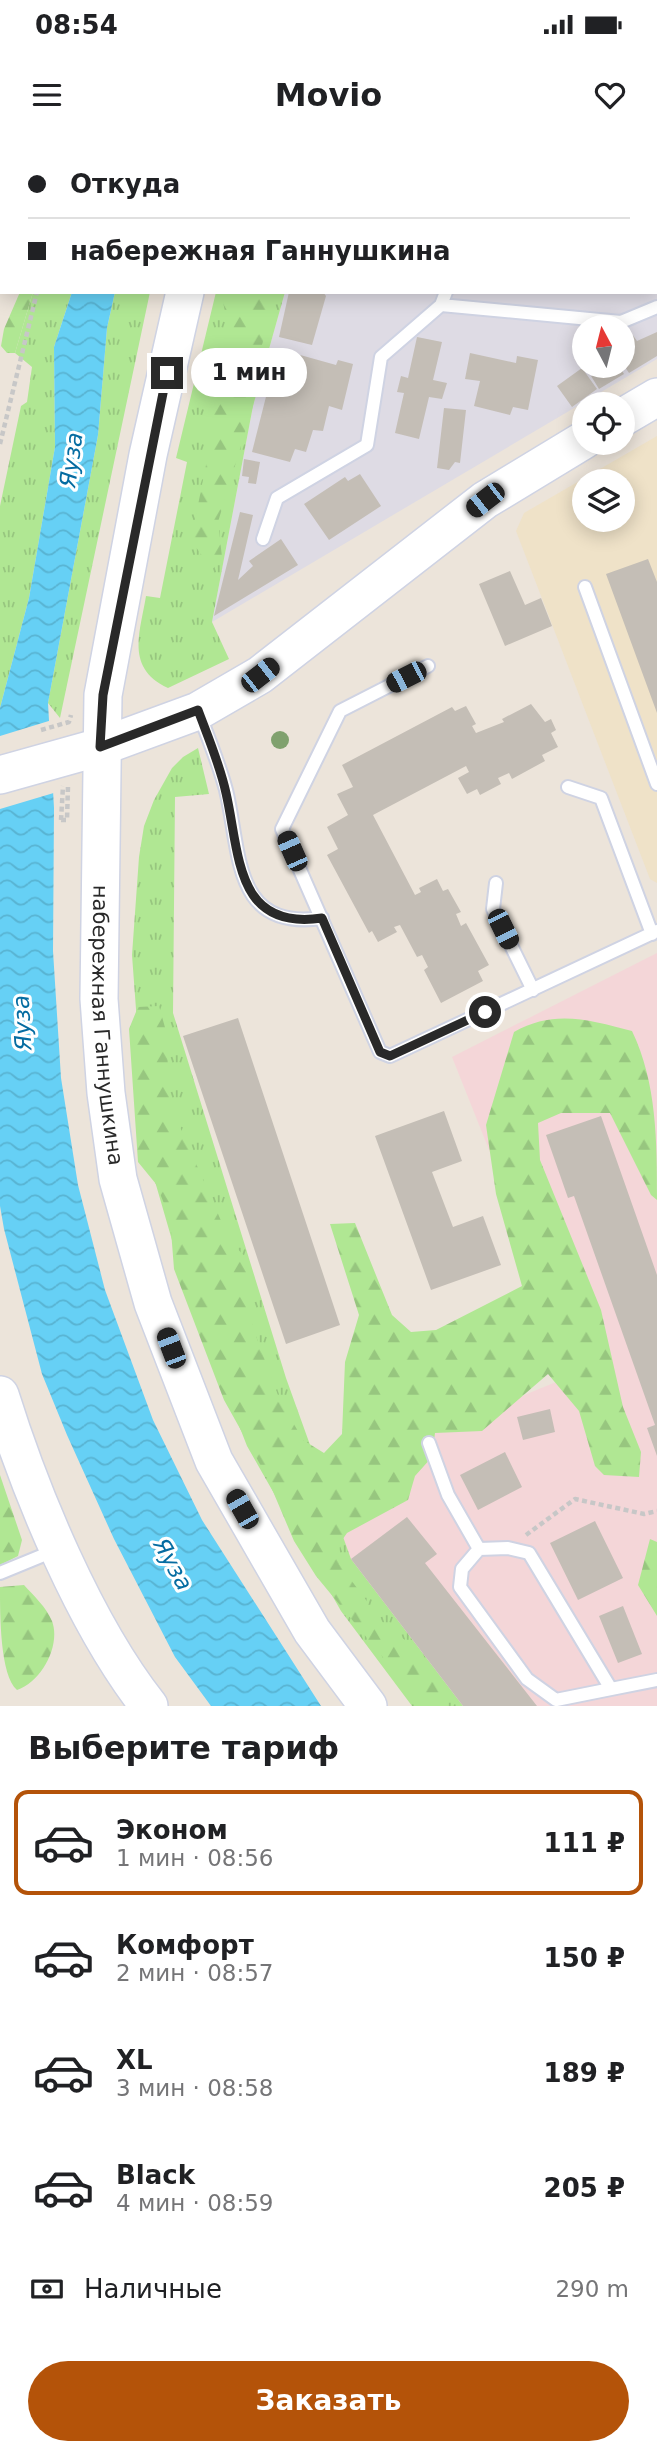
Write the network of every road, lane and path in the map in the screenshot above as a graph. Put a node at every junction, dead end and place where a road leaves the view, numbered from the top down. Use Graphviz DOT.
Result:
graph roads {
  1 [pos="37,294"];
  2 [pos="185,294"];
  3 [pos="445,294"];
  4 [pos="442,305"];
  5 [pos="657,307"];
  6 [pos="657,397"];
  7 [pos="635,410"];
  8 [pos="0,444"];
  9 [pos="572,447"];
  10 [pos="263,539"];
  11 [pos="585,587"];
  12 [pos="428,666"];
  13 [pos="198,710"];
  14 [pos="69,722"];
  15 [pos="100,747"];
  16 [pos="63,763"];
  17 [pos="0,775"];
  18 [pos="657,784"];
  19 [pos="568,787"];
  20 [pos="496,883"];
  21 [pos="322,918"];
  22 [pos="655,932"];
  23 [pos="533,990"];
  24 [pos="0,1395"];
  25 [pos="8,1441"];
  26 [pos="429,1443"];
  27 [pos="657,1511"];
  28 [pos="508,1548"];
  29 [pos="60,1549"];
  30 [pos="480,1549"];
  31 [pos="0,1573"];
  32 [pos="657,1680"];
  33 [pos="611,1689"];
  34 [pos="138,1700"];
  35 [pos="368,1706"];
  1 -- 8 [label="path"];
  2 -- 15 [label="main road, набережная Ганнушкина"];
  3 -- 4 [label="lane"];
  4 -- 5 [label="lane"];
  4 -- 10 [label="lane"];
  6 -- 7 [label="main road"];
  9 -- 13 [label="main road"];
  11 -- 18 [label="lane"];
  12 -- 21 [label="lane"];
  13 -- 15 [label="main road"];
  13 -- 21 [label="lane"];
  14 -- 16 [label="path"];
  15 -- 16 [label="main road"];
  15 -- 35 [label="main road, набережная Ганнушкина"];
  16 -- 16 [label="path"];
  16 -- 17 [label="main road"];
  19 -- 22 [label="lane"];
  20 -- 23 [label="lane"];
  21 -- 23 [label="lane"];
  22 -- 23 [label="lane"];
  24 -- 25 [label="main road"];
  25 -- 29 [label="main road"];
  26 -- 30 [label="lane"];
  27 -- 28 [label="path"];
  28 -- 30 [label="lane"];
  28 -- 33 [label="lane"];
  29 -- 31 [label="lane"];
  29 -- 34 [label="main road"];
  30 -- 33 [label="lane"];
  32 -- 33 [label="lane"];
}
